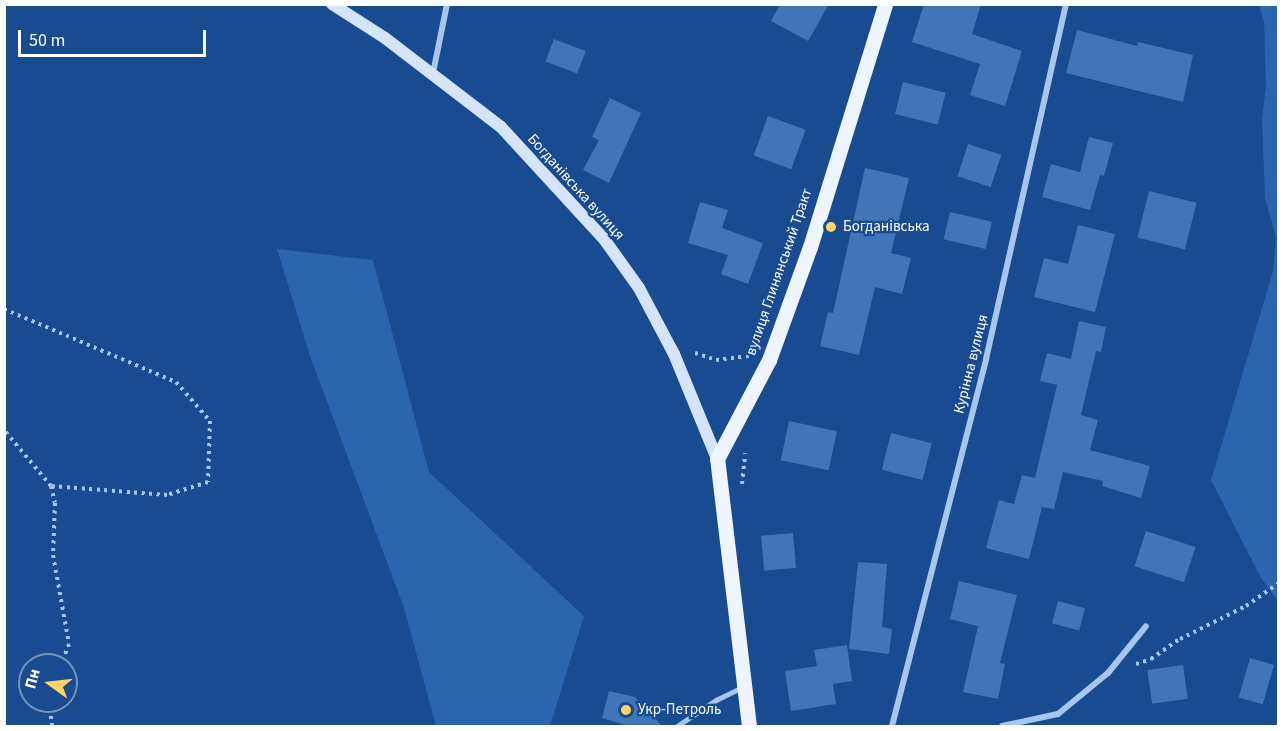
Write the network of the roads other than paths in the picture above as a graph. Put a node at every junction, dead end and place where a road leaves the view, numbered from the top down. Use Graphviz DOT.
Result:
graph roads {
  1 [pos="332,4"];
  2 [pos="447,4"];
  3 [pos="885,4"];
  4 [pos="1066,4"];
  5 [pos="433,73"];
  6 [pos="717,459"];
  7 [pos="1146,626"];
  8 [pos="744,686"];
  9 [pos="677,726"];
  10 [pos="749,726"];
  11 [pos="892,726"];
  12 [pos="1002,726"];
  1 -- 5 [label="main road, Богданівська вулиця"];
  2 -- 5 [label="street"];
  3 -- 6 [label="main road, вулиця Глинянський Тракт"];
  4 -- 11 [label="street, Курінна вулиця"];
  5 -- 6 [label="main road, Богданівська вулиця"];
  6 -- 8 [label="main road"];
  7 -- 12 [label="street"];
  8 -- 9 [label="lane"];
  8 -- 10 [label="main road"];
}
